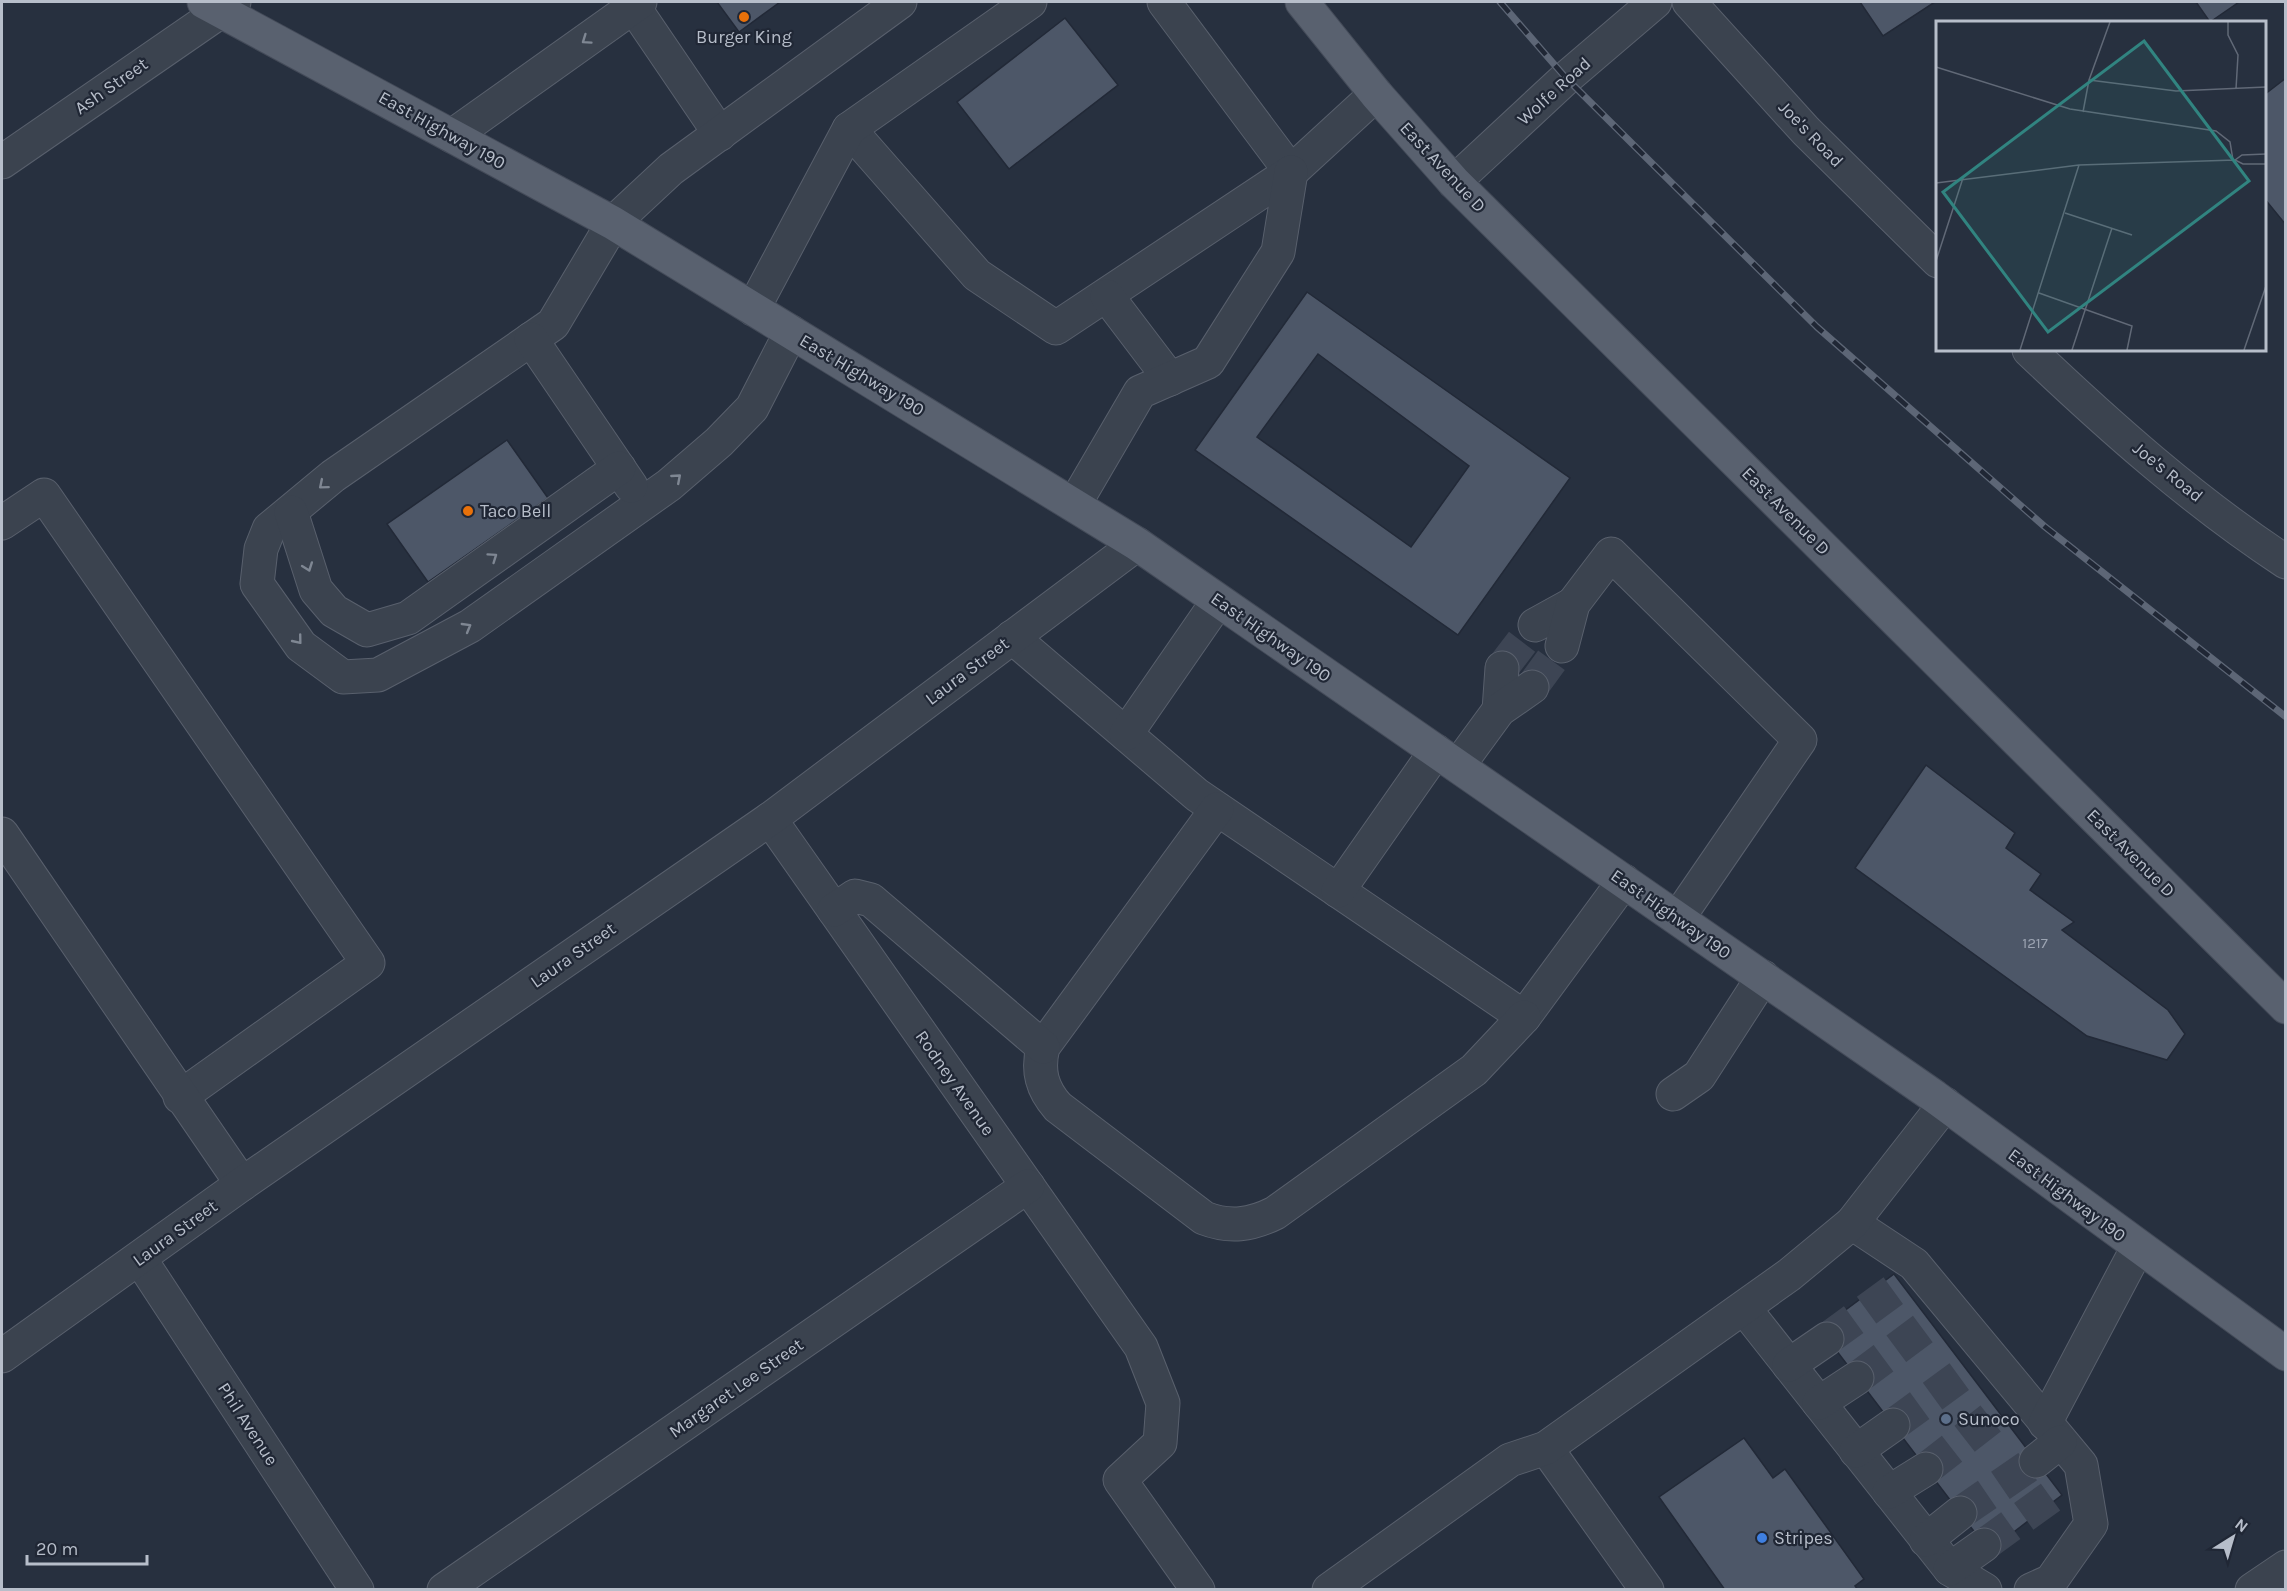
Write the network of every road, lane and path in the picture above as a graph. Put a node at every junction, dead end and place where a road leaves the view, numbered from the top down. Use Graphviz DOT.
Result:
graph roads {
  1 [pos="900,2"];
  2 [pos="1029,2"];
  3 [pos="1164,2"];
  4 [pos="1302,2"];
  5 [pos="1654,2"];
  6 [pos="1689,2"];
  7 [pos="220,4"];
  8 [pos="637,4"];
  9 [pos="1376,94"];
  10 [pos="849,129"];
  11 [pos="720,134"];
  12 [pos="452,136"];
  13 [pos="2,162"];
  14 [pos="1291,172"];
  15 [pos="1454,182"];
  16 [pos="613,223"];
  17 [pos="1936,259"];
  18 [pos="1107,296"];
  19 [pos="753,309"];
  20 [pos="791,332"];
  21 [pos="531,339"];
  22 [pos="2030,351"];
  23 [pos="1170,379"];
  24 [pos="619,468"];
  25 [pos="643,503"];
  26 [pos="1074,505"];
  27 [pos="291,512"];
  28 [pos="2,523"];
  29 [pos="1137,544"];
  30 [pos="2286,562"];
  31 [pos="1218,601"];
  32 [pos="1573,604"];
  33 [pos="1534,625"];
  34 [pos="1012,637"];
  35 [pos="1562,646"];
  36 [pos="1503,668"];
  37 [pos="1532,687"];
  38 [pos="1499,710"];
  39 [pos="1126,734"];
  40 [pos="1447,758"];
  41 [pos="1218,809"];
  42 [pos="770,819"];
  43 [pos="2,834"];
  44 [pos="1624,881"];
  45 [pos="1338,891"];
  46 [pos="834,910"];
  47 [pos="1677,918"];
  48 [pos="1763,977"];
  49 [pos="2286,1007"];
  50 [pos="1524,1017"];
  51 [pos="1043,1047"];
  52 [pos="1673,1094"];
  53 [pos="180,1097"];
  54 [pos="1945,1104"];
  55 [pos="242,1184"];
  56 [pos="1028,1186"];
  57 [pos="1852,1223"];
  58 [pos="2138,1247"];
  59 [pos="140,1259"];
  60 [pos="1744,1308"];
  61 [pos="1827,1338"];
  62 [pos="2283,1347"];
  63 [pos="2,1356"];
  64 [pos="1789,1365"];
  65 [pos="1857,1378"];
  66 [pos="1819,1403"];
  67 [pos="1893,1425"];
  68 [pos="2047,1442"];
  69 [pos="1546,1448"];
  70 [pos="1856,1451"];
  71 [pos="1926,1469"];
  72 [pos="1889,1492"];
  73 [pos="1960,1513"];
  74 [pos="1926,1540"];
  75 [pos="1984,1545"];
  76 [pos="2286,1567"];
  77 [pos="1950,1569"];
  78 [pos="357,1590"];
  79 [pos="444,1590"];
  80 [pos="1198,1590"];
  81 [pos="1329,1590"];
  82 [pos="1647,1590"];
  83 [pos="1985,1590"];
  84 [pos="2031,1590"];
  85 [pos="2252,1590"];
  1 -- 11 [label="street"];
  2 -- 10 [label="street"];
  3 -- 14 [label="street"];
  4 -- 9 [label="main road, East Avenue D"];
  5 -- 15 [label="street, Wolfe Road"];
  6 -- 17 [label="street, Joe's Road"];
  7 -- 12 [label="main road, East Highway 190"];
  7 -- 13 [label="street, Ash Street"];
  8 -- 11 [label="street"];
  8 -- 12 [label="street, one-way"];
  9 -- 14 [label="street"];
  9 -- 15 [label="main road, East Avenue D"];
  10 -- 18 [label="street"];
  10 -- 19 [label="street"];
  11 -- 16 [label="street"];
  12 -- 16 [label="main road, East Highway 190"];
  14 -- 18 [label="street"];
  14 -- 23 [label="street"];
  15 -- 49 [label="main road, East Avenue D"];
  16 -- 19 [label="main road, East Highway 190"];
  16 -- 21 [label="street"];
  18 -- 23 [label="street"];
  19 -- 20 [label="main road, East Highway 190"];
  25 -- 20 [label="street, one-way"];
  20 -- 26 [label="main road, East Highway 190"];
  21 -- 24 [label="street"];
  21 -- 27 [label="street, one-way"];
  22 -- 30 [label="street, Joe's Road"];
  23 -- 26 [label="street"];
  24 -- 25 [label="street"];
  27 -- 24 [label="street, one-way"];
  27 -- 25 [label="street, one-way"];
  26 -- 29 [label="main road, East Highway 190"];
  28 -- 53 [label="street"];
  29 -- 31 [label="main road, East Highway 190"];
  29 -- 34 [label="street, Laura Street"];
  31 -- 39 [label="street"];
  31 -- 40 [label="main road, East Highway 190"];
  32 -- 33 [label="street"];
  32 -- 35 [label="street"];
  32 -- 47 [label="street"];
  34 -- 39 [label="street"];
  34 -- 42 [label="street, Laura Street"];
  36 -- 38 [label="street"];
  37 -- 38 [label="street"];
  38 -- 40 [label="street"];
  39 -- 41 [label="street"];
  40 -- 44 [label="main road, East Highway 190"];
  40 -- 45 [label="street"];
  41 -- 45 [label="street"];
  41 -- 51 [label="street"];
  42 -- 46 [label="street, Rodney Avenue"];
  42 -- 55 [label="street, Laura Street"];
  43 -- 53 [label="street"];
  44 -- 47 [label="main road, East Highway 190"];
  44 -- 50 [label="street"];
  45 -- 50 [label="street"];
  46 -- 51 [label="street"];
  46 -- 56 [label="street, Rodney Avenue"];
  47 -- 48 [label="main road, East Highway 190"];
  48 -- 52 [label="street"];
  48 -- 54 [label="main road, East Highway 190"];
  50 -- 51 [label="street"];
  53 -- 55 [label="street"];
  54 -- 57 [label="street"];
  54 -- 58 [label="main road, East Highway 190"];
  55 -- 59 [label="street, Laura Street"];
  56 -- 79 [label="street, Margaret Lee Street"];
  56 -- 80 [label="street, Rodney Avenue"];
  57 -- 60 [label="street"];
  57 -- 68 [label="street"];
  58 -- 62 [label="main road, East Highway 190"];
  58 -- 68 [label="street"];
  59 -- 63 [label="street, Laura Street"];
  59 -- 78 [label="street, Phil Avenue"];
  60 -- 64 [label="street"];
  60 -- 69 [label="street"];
  61 -- 64 [label="street"];
  64 -- 66 [label="street"];
  65 -- 66 [label="street"];
  66 -- 70 [label="street"];
  67 -- 70 [label="street"];
  68 -- 84 [label="street"];
  69 -- 81 [label="street"];
  69 -- 82 [label="street"];
  70 -- 72 [label="street"];
  71 -- 72 [label="street"];
  72 -- 74 [label="street"];
  73 -- 74 [label="street"];
  74 -- 77 [label="street"];
  75 -- 77 [label="street"];
  76 -- 85 [label="street"];
  77 -- 83 [label="street"];
}
